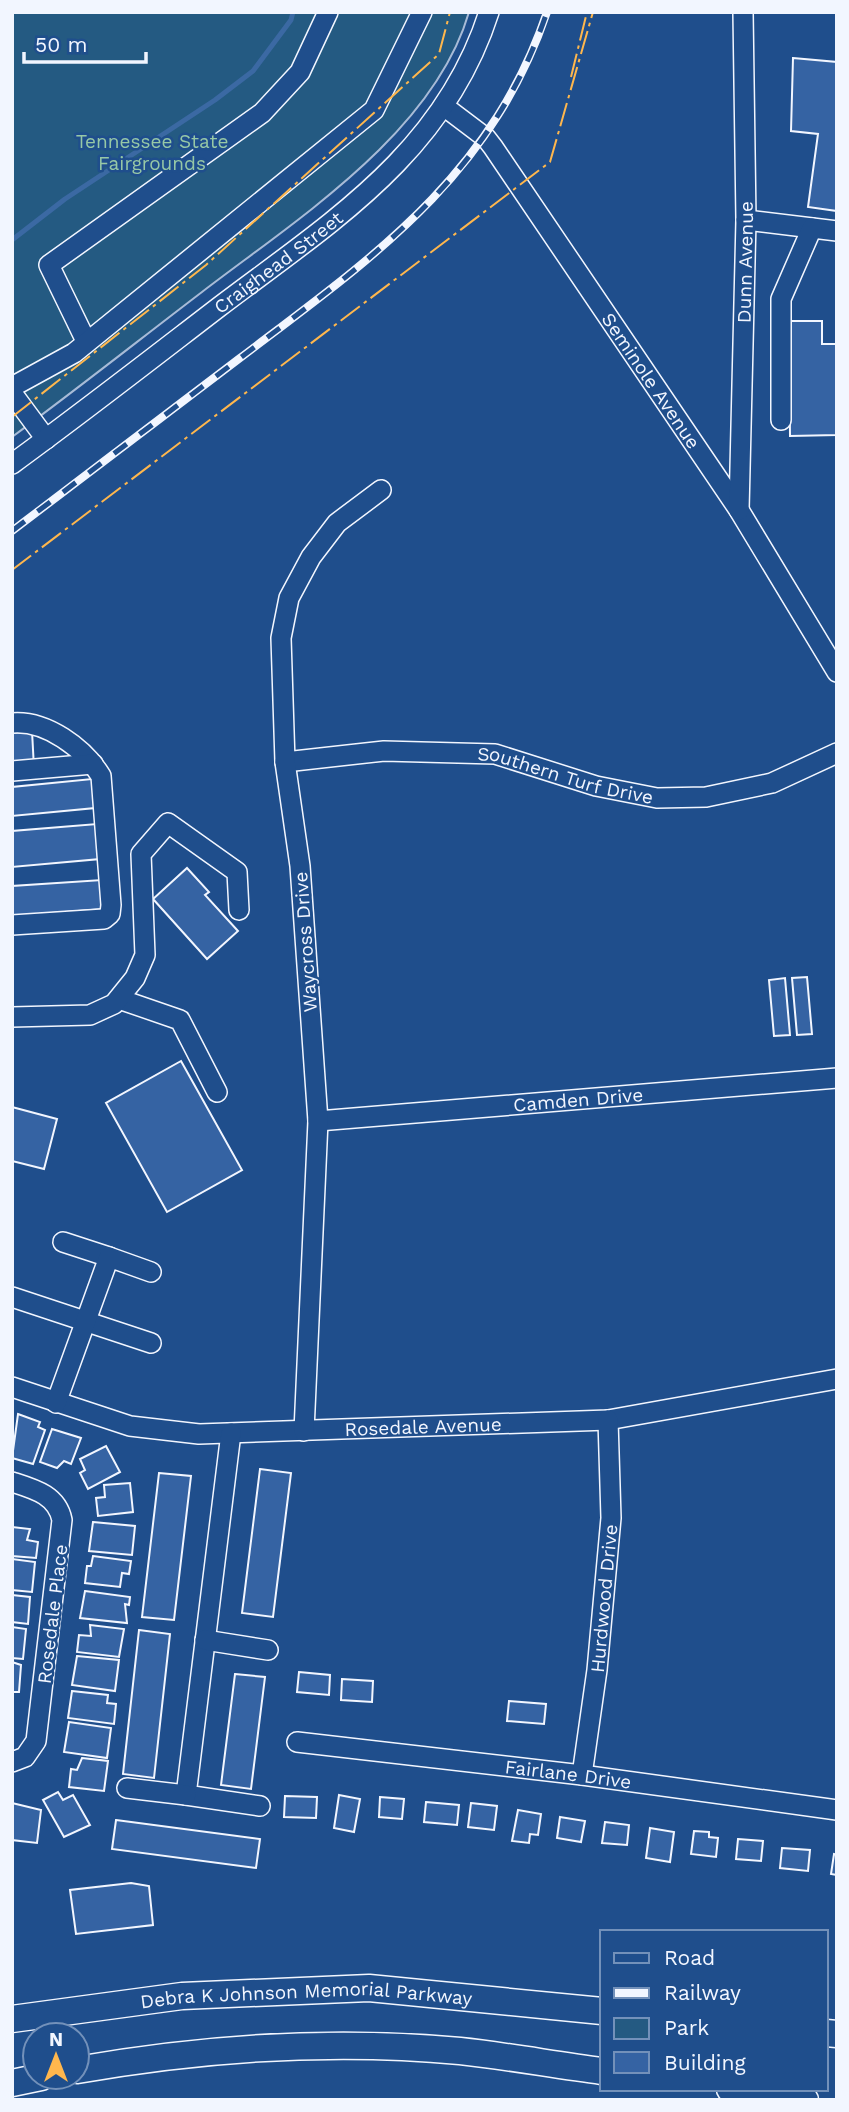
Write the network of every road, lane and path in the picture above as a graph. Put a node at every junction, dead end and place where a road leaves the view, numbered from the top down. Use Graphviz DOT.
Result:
graph roads {
  1 [pos="328,12"];
  2 [pos="422,12"];
  3 [pos="489,12"];
  4 [pos="743,12"];
  5 [pos="445,107"];
  6 [pos="746,220"];
  7 [pos="811,228"];
  8 [pos="837,231"];
  9 [pos="86,341"];
  10 [pos="12,387"];
  11 [pos="12,393"];
  12 [pos="781,420"];
  13 [pos="47,439"];
  14 [pos="12,464"];
  15 [pos="381,491"];
  16 [pos="739,510"];
  17 [pos="837,672"];
  18 [pos="12,723"];
  19 [pos="837,752"];
  20 [pos="285,762"];
  21 [pos="93,764"];
  22 [pos="12,771"];
  23 [pos="239,910"];
  24 [pos="12,925"];
  25 [pos="119,999"];
  26 [pos="22,1016"];
  27 [pos="837,1078"];
  28 [pos="217,1092"];
  29 [pos="318,1121"];
  30 [pos="63,1242"];
  31 [pos="109,1257"];
  32 [pos="151,1272"];
  33 [pos="12,1297"];
  34 [pos="86,1321"];
  35 [pos="151,1343"];
  36 [pos="837,1379"];
  37 [pos="12,1387"];
  38 [pos="56,1403"];
  39 [pos="608,1420"];
  40 [pos="304,1431"];
  41 [pos="231,1433"];
  42 [pos="12,1482"];
  43 [pos="205,1640"];
  44 [pos="268,1650"];
  45 [pos="297,1742"];
  46 [pos="12,1762"];
  47 [pos="582,1775"];
  48 [pos="127,1788"];
  49 [pos="186,1795"];
  50 [pos="260,1806"];
  51 [pos="837,1810"];
  52 [pos="600,2011"];
  53 [pos="12,2019"];
  54 [pos="91,2068"];
  55 [pos="600,2071"];
  56 [pos="744,2091"];
  57 [pos="805,2100"];
  1 -- 9 [label="street"];
  2 -- 9 [label="street"];
  3 -- 5 [label="street, Craighead Street"];
  4 -- 6 [label="street, Dunn Avenue"];
  5 -- 13 [label="street, Craighead Street"];
  5 -- 16 [label="street, Seminole Avenue"];
  6 -- 7 [label="street"];
  6 -- 16 [label="street, Dunn Avenue"];
  7 -- 8 [label="street"];
  7 -- 12 [label="street"];
  9 -- 10 [label="street"];
  11 -- 13 [label="street"];
  13 -- 14 [label="street, Craighead Street"];
  15 -- 20 [label="street, Waycross Drive"];
  16 -- 17 [label="street, Seminole Avenue"];
  18 -- 21 [label="street"];
  19 -- 20 [label="street, Southern Turf Drive"];
  20 -- 29 [label="street, Waycross Drive"];
  21 -- 22 [label="street"];
  21 -- 24 [label="street"];
  23 -- 25 [label="street"];
  25 -- 26 [label="street"];
  25 -- 28 [label="street"];
  27 -- 29 [label="street, Camden Drive"];
  29 -- 40 [label="street, Waycross Drive"];
  30 -- 31 [label="street"];
  31 -- 32 [label="street"];
  31 -- 34 [label="street"];
  33 -- 34 [label="street"];
  34 -- 35 [label="street"];
  34 -- 38 [label="street"];
  36 -- 39 [label="street, Rosedale Avenue"];
  37 -- 38 [label="street, Rosedale Avenue"];
  38 -- 41 [label="street, Rosedale Avenue"];
  39 -- 40 [label="street, Rosedale Avenue"];
  39 -- 47 [label="street, Hurdwood Drive"];
  40 -- 41 [label="street, Rosedale Avenue"];
  41 -- 43 [label="street"];
  42 -- 46 [label="street, Rosedale Place"];
  43 -- 44 [label="street"];
  43 -- 49 [label="street"];
  45 -- 47 [label="street, Fairlane Drive"];
  47 -- 51 [label="street, Fairlane Drive"];
  48 -- 49 [label="street"];
  49 -- 50 [label="street"];
  52 -- 53 [label="highway, Debra K Johnson Memorial Parkway"];
  54 -- 55 [label="highway"];
  56 -- 57 [label="highway"];
}
